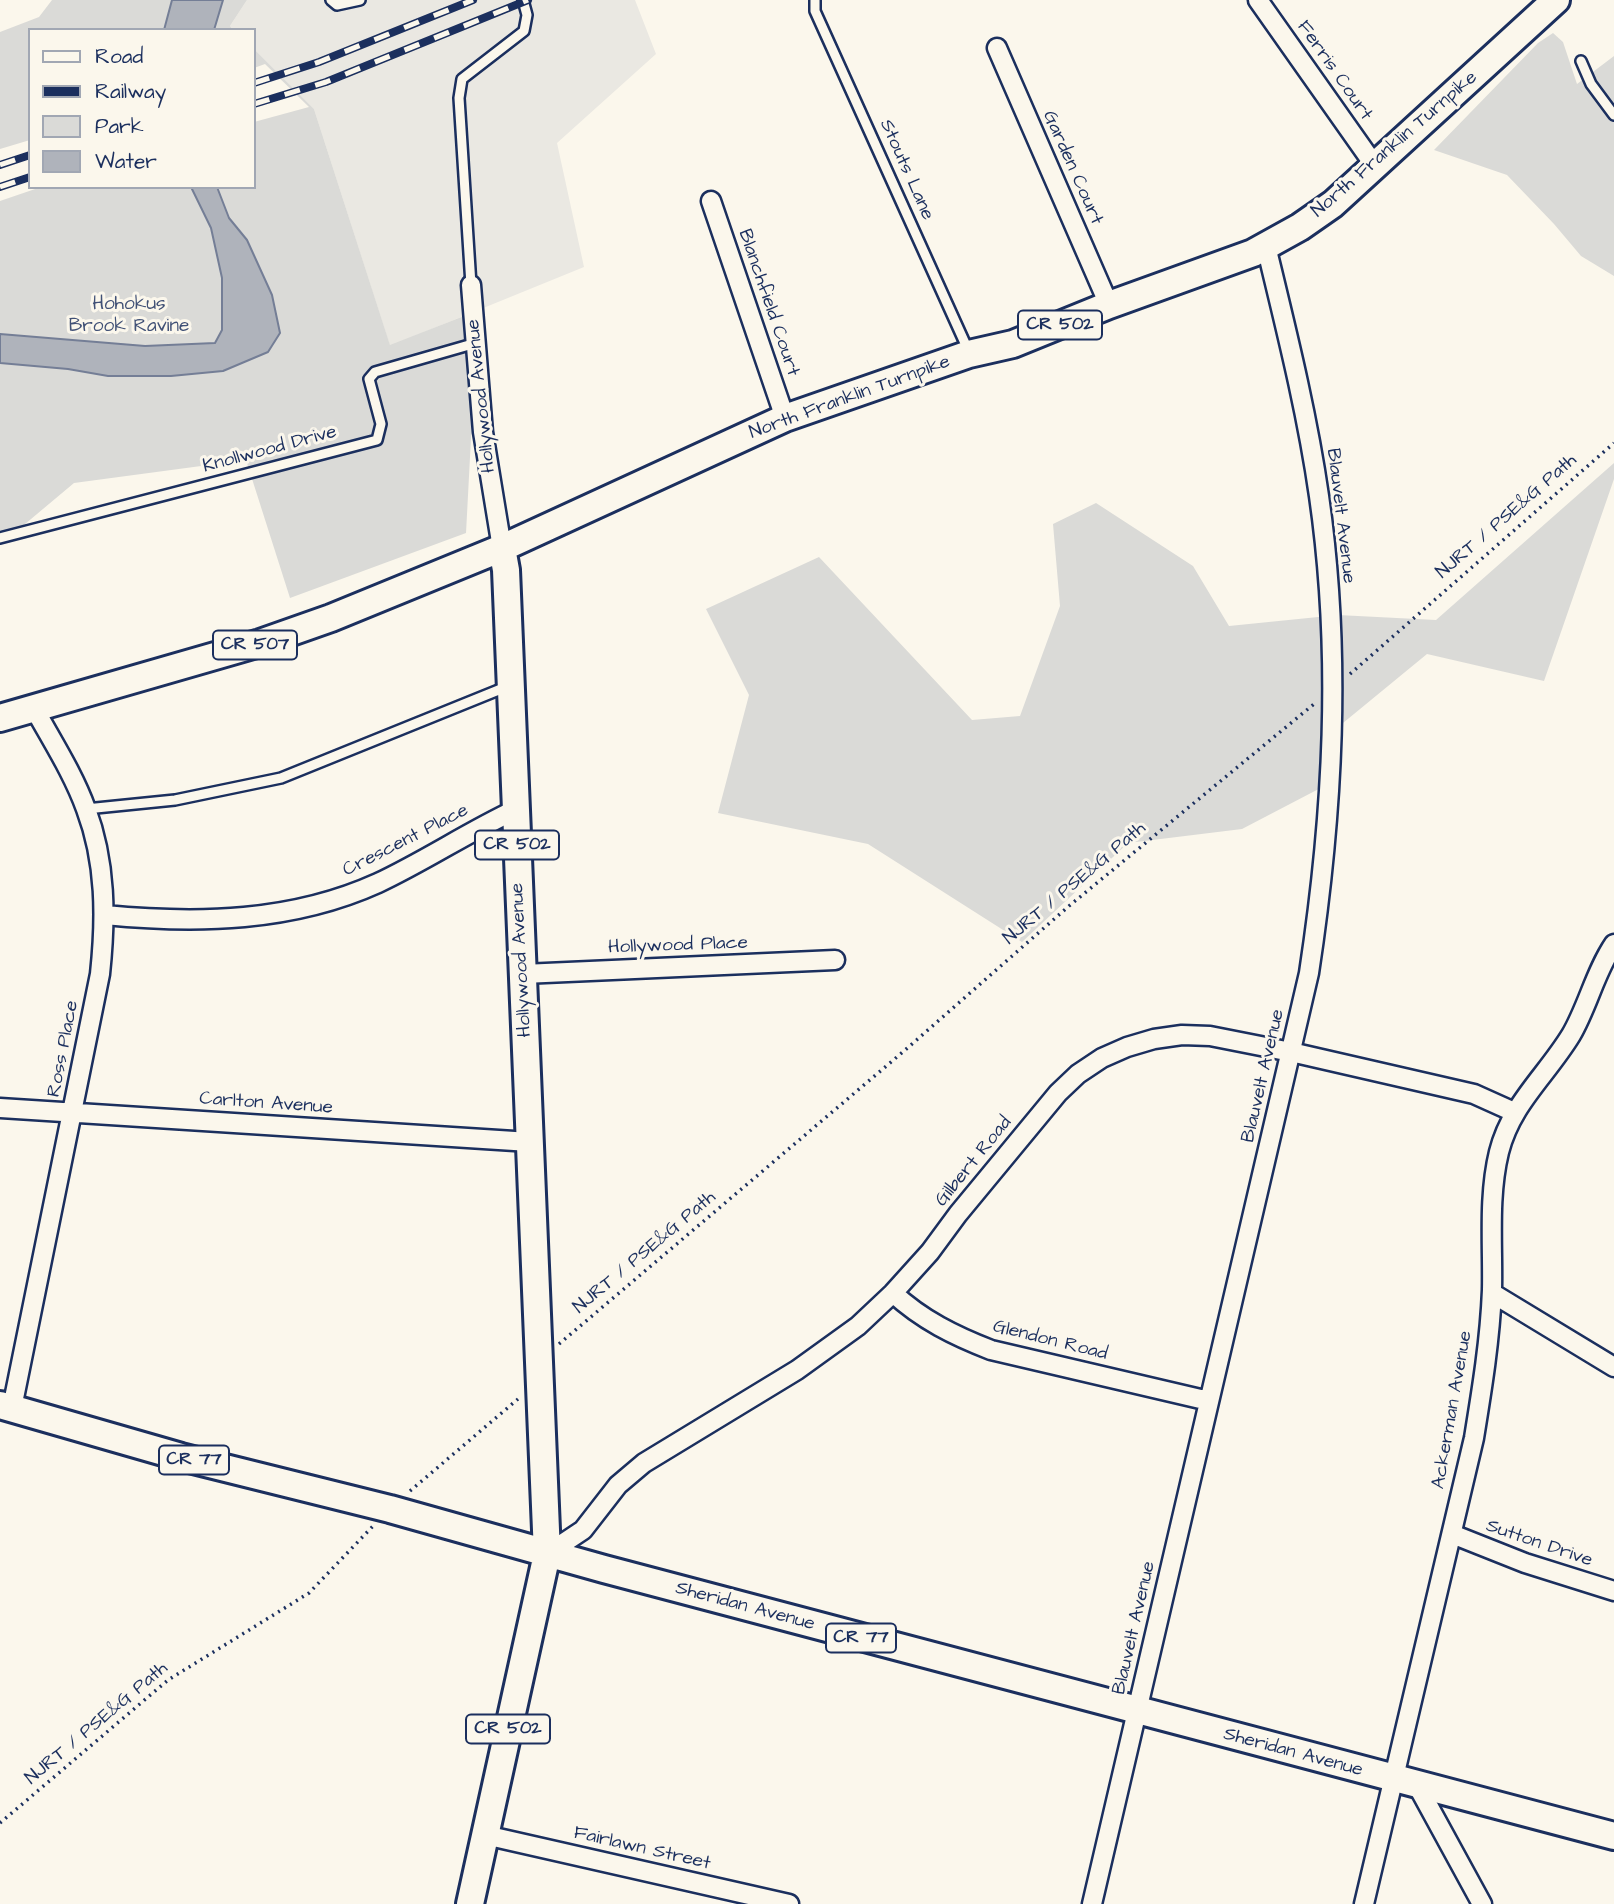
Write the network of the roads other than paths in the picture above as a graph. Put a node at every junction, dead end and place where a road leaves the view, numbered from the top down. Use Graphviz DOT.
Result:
graph roads {
  1 [pos="331,0"];
  2 [pos="360,0"];
  3 [pos="523,0"];
  4 [pos="815,0"];
  5 [pos="1258,0"];
  6 [pos="1556,0"];
  7 [pos="997,48"];
  8 [pos="1581,61"];
  9 [pos="1614,115"];
  10 [pos="1375,166"];
  11 [pos="711,201"];
  12 [pos="1266,246"];
  13 [pos="471,285"];
  14 [pos="1109,305"];
  15 [pos="476,343"];
  16 [pos="969,354"];
  17 [pos="785,418"];
  18 [pos="0,538"];
  19 [pos="502,548"];
  20 [pos="511,685"];
  21 [pos="34,708"];
  22 [pos="0,718"];
  23 [pos="86,809"];
  24 [pos="515,810"];
  25 [pos="105,915"];
  26 [pos="1614,944"];
  27 [pos="835,960"];
  28 [pos="523,974"];
  29 [pos="1291,1052"];
  30 [pos="0,1108"];
  31 [pos="73,1112"];
  32 [pos="1514,1112"];
  33 [pos="530,1142"];
  34 [pos="893,1293"];
  35 [pos="1492,1293"];
  36 [pos="1614,1367"];
  37 [pos="1209,1401"];
  38 [pos="6,1406"];
  39 [pos="1452,1534"];
  40 [pos="547,1554"];
  41 [pos="1614,1591"];
  42 [pos="1137,1711"];
  43 [pos="1405,1782"];
  44 [pos="485,1835"];
  45 [pos="1614,1836"];
  46 [pos="470,1904"];
  47 [pos="789,1904"];
  48 [pos="1092,1904"];
  49 [pos="1364,1904"];
  50 [pos="1482,1904"];
  1 -- 2 [label="lane"];
  3 -- 13 [label="lane, Hollywood Avenue"];
  4 -- 16 [label="lane, Stouts Lane"];
  5 -- 10 [label="street, Ferris Court"];
  6 -- 10 [label="main road, North Franklin Turnpike / CR 502"];
  7 -- 14 [label="street, Garden Court"];
  8 -- 9 [label="lane"];
  10 -- 12 [label="main road, North Franklin Turnpike / CR 502"];
  11 -- 17 [label="street, Blanchfield Court"];
  12 -- 14 [label="main road, North Franklin Turnpike / CR 502"];
  12 -- 29 [label="street, Blauvelt Avenue"];
  13 -- 15 [label="street, Hollywood Avenue"];
  14 -- 16 [label="main road, North Franklin Turnpike / CR 502"];
  15 -- 18 [label="lane, Knollwood Drive"];
  15 -- 19 [label="street, Hollywood Avenue"];
  16 -- 17 [label="main road, North Franklin Turnpike / CR 502"];
  17 -- 19 [label="main road, North Franklin Turnpike / CR 502"];
  19 -- 20 [label="main road, Hollywood Avenue / CR 502"];
  19 -- 21 [label="main road, North Franklin Turnpike / CR 507"];
  20 -- 23 [label="lane"];
  20 -- 24 [label="main road, Hollywood Avenue / CR 502"];
  21 -- 22 [label="main road, North Franklin Turnpike / CR 507"];
  21 -- 23 [label="street, Ross Place"];
  23 -- 25 [label="street, Ross Place"];
  24 -- 25 [label="street, Crescent Place"];
  24 -- 28 [label="main road, Hollywood Avenue / CR 502"];
  25 -- 31 [label="street, Ross Place"];
  26 -- 32 [label="street, Ackerman Avenue"];
  27 -- 28 [label="street, Hollywood Place"];
  28 -- 33 [label="main road, Hollywood Avenue / CR 502"];
  29 -- 32 [label="street, Gilbert Road"];
  29 -- 34 [label="street, Gilbert Road"];
  29 -- 37 [label="street, Blauvelt Avenue"];
  30 -- 31 [label="street, Carlton Avenue"];
  31 -- 33 [label="street, Carlton Avenue"];
  31 -- 38 [label="street, Ross Place"];
  32 -- 35 [label="street, Ackerman Avenue"];
  33 -- 40 [label="main road, Hollywood Avenue / CR 502"];
  34 -- 37 [label="street, Glendon Road"];
  34 -- 40 [label="street, Gilbert Road"];
  35 -- 36 [label="street"];
  35 -- 39 [label="street, Ackerman Avenue"];
  37 -- 42 [label="street, Blauvelt Avenue"];
  38 -- 40 [label="main road, Sheridan Avenue / CR 77"];
  39 -- 41 [label="street, Sutton Drive"];
  39 -- 43 [label="street, Ackerman Avenue"];
  40 -- 42 [label="main road, Sheridan Avenue / CR 77"];
  40 -- 44 [label="main road, Hollywood Avenue / CR 502"];
  42 -- 43 [label="main road, Sheridan Avenue / CR 77"];
  42 -- 48 [label="street, Blauvelt Avenue"];
  43 -- 45 [label="main road, Sheridan Avenue / CR 77"];
  43 -- 49 [label="street, Ackerman Avenue"];
  43 -- 50 [label="street"];
  44 -- 46 [label="main road, Hollywood Avenue / CR 502"];
  44 -- 47 [label="street, Fairlawn Street"];
}
